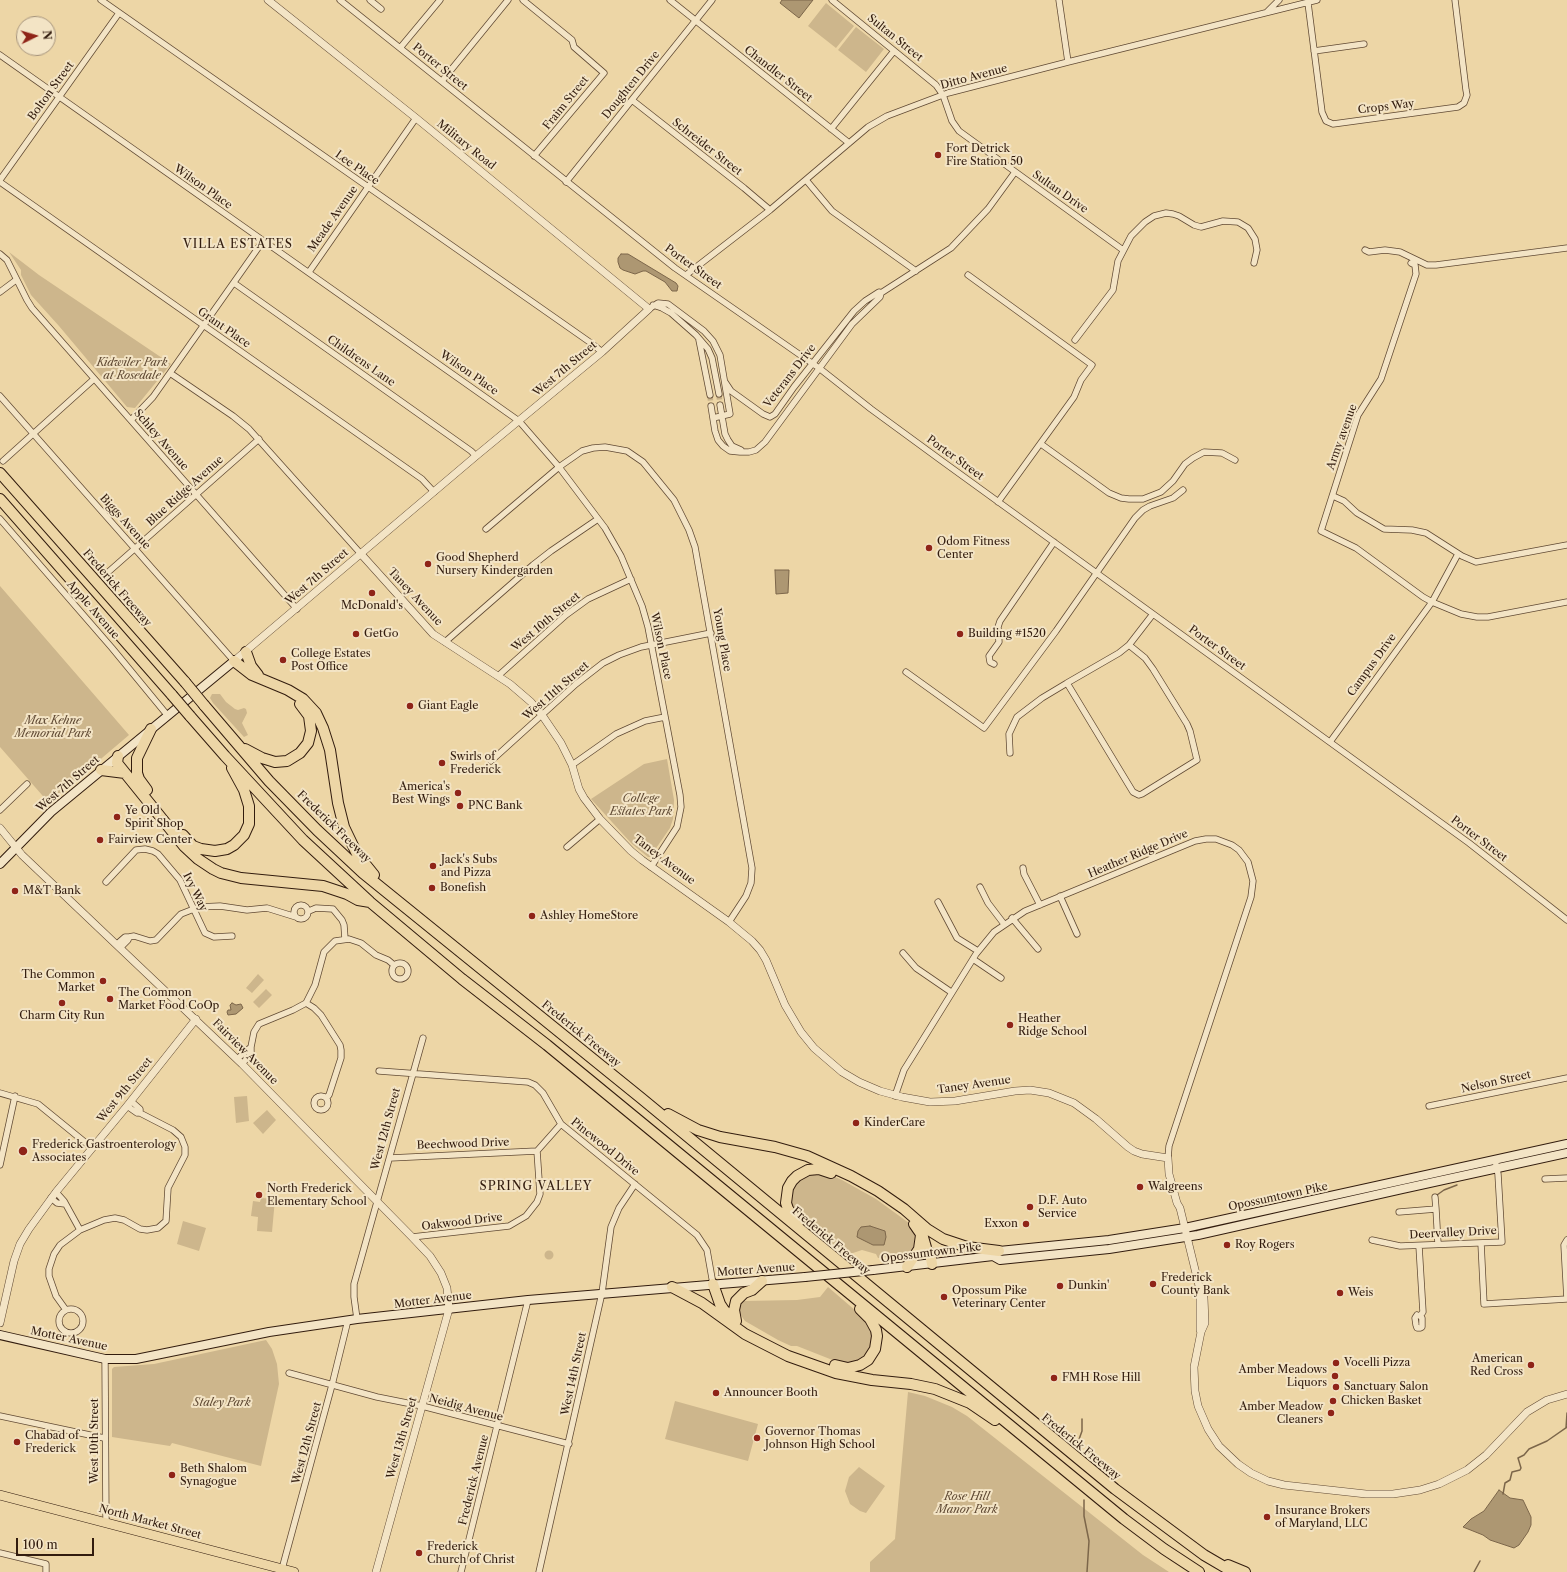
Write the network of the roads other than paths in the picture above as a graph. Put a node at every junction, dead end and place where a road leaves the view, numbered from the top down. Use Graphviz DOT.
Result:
graph roads {
  1 [pos="101,0"];
  2 [pos="268,0"];
  3 [pos="340,0"];
  4 [pos="370,0"];
  5 [pos="440,0"];
  6 [pos="508,0"];
  7 [pos="523,0"];
  8 [pos="670,0"];
  9 [pos="712,0"];
  10 [pos="832,0"];
  11 [pos="1059,0"];
  12 [pos="1279,0"];
  13 [pos="1286,0"];
  14 [pos="1317,0"];
  15 [pos="1455,0"];
  16 [pos="1308,3"];
  17 [pos="1291,6"];
  18 [pos="381,9"];
  19 [pos="1267,12"];
  20 [pos="119,13"];
  21 [pos="695,20"];
  22 [pos="1364,44"];
  23 [pos="400,48"];
  24 [pos="894,51"];
  25 [pos="1314,51"];
  26 [pos="0,55"];
  27 [pos="1068,62"];
  28 [pos="442,81"];
  29 [pos="943,95"];
  30 [pos="59,97"];
  31 [pos="632,100"];
  32 [pos="416,118"];
  33 [pos="831,129"];
  34 [pos="849,143"];
  35 [pos="534,156"];
  36 [pos="1015,172"];
  37 [pos="806,180"];
  38 [pos="0,181"];
  39 [pos="566,182"];
  40 [pos="367,188"];
  41 [pos="770,210"];
  42 [pos="263,241"];
  43 [pos="1567,248"];
  44 [pos="1123,250"];
  45 [pos="1365,250"];
  46 [pos="0,254"];
  47 [pos="1254,262"];
  48 [pos="1411,263"];
  49 [pos="916,271"];
  50 [pos="309,272"];
  51 [pos="686,275"];
  52 [pos="968,275"];
  53 [pos="16,280"];
  54 [pos="234,283"];
  55 [pos="0,292"];
  56 [pos="881,293"];
  57 [pos="651,307"];
  58 [pos="203,325"];
  59 [pos="696,335"];
  60 [pos="1075,340"];
  61 [pos="602,352"];
  62 [pos="813,364"];
  63 [pos="819,368"];
  64 [pos="170,373"];
  65 [pos="94,379"];
  66 [pos="725,382"];
  67 [pos="719,394"];
  68 [pos="710,395"];
  69 [pos="0,396"];
  70 [pos="720,405"];
  71 [pos="711,406"];
  72 [pos="722,416"];
  73 [pos="713,418"];
  74 [pos="131,420"];
  75 [pos="520,421"];
  76 [pos="33,434"];
  77 [pos="259,439"];
  78 [pos="1041,444"];
  79 [pos="746,452"];
  80 [pos="476,456"];
  81 [pos="1235,460"];
  82 [pos="3,461"];
  83 [pos="559,467"];
  84 [pos="0,473"];
  85 [pos="1183,490"];
  86 [pos="434,492"];
  87 [pos="196,495"];
  88 [pos="1333,496"];
  89 [pos="0,500"];
  90 [pos="998,502"];
  91 [pos="0,519"];
  92 [pos="598,519"];
  93 [pos="486,529"];
  94 [pos="1054,542"];
  95 [pos="1567,544"];
  96 [pos="136,549"];
  97 [pos="361,554"];
  98 [pos="1458,554"];
  99 [pos="1097,573"];
  100 [pos="106,574"];
  101 [pos="632,579"];
  102 [pos="1432,602"];
  103 [pos="1567,602"];
  104 [pos="297,609"];
  105 [pos="1153,614"];
  106 [pos="711,633"];
  107 [pos="445,642"];
  108 [pos="652,645"];
  109 [pos="1129,645"];
  110 [pos="246,652"];
  111 [pos="234,661"];
  112 [pos="994,664"];
  113 [pos="906,672"];
  114 [pos="498,676"];
  115 [pos="260,678"];
  116 [pos="1067,684"];
  117 [pos="542,715"];
  118 [pos="168,716"];
  119 [pos="665,717"];
  120 [pos="151,729"];
  121 [pos="1330,742"];
  122 [pos="238,745"];
  123 [pos="1010,753"];
  124 [pos="118,756"];
  125 [pos="225,756"];
  126 [pos="491,761"];
  127 [pos="572,766"];
  128 [pos="101,770"];
  129 [pos="125,773"];
  130 [pos="139,779"];
  131 [pos="27,784"];
  132 [pos="0,810"];
  133 [pos="600,819"];
  134 [pos="0,828"];
  135 [pos="16,848"];
  136 [pos="567,848"];
  137 [pos="0,864"];
  138 [pos="651,867"];
  139 [pos="1023,868"];
  140 [pos="106,882"];
  141 [pos="980,887"];
  142 [pos="1060,896"];
  143 [pos="370,902"];
  144 [pos="938,902"];
  145 [pos="1040,905"];
  146 [pos="405,908"];
  147 [pos="193,909"];
  148 [pos="309,911"];
  149 [pos="296,917"];
  150 [pos="1012,918"];
  151 [pos="1567,920"];
  152 [pos="729,922"];
  153 [pos="1004,924"];
  154 [pos="1077,934"];
  155 [pos="232,936"];
  156 [pos="345,939"];
  157 [pos="119,946"];
  158 [pos="1038,950"];
  159 [pos="978,951"];
  160 [pos="903,953"];
  161 [pos="973,959"];
  162 [pos="394,965"];
  163 [pos="1002,978"];
  164 [pos="951,992"];
  165 [pos="306,1003"];
  166 [pos="196,1019"];
  167 [pos="423,1038"];
  168 [pos="240,1062"];
  169 [pos="379,1071"];
  170 [pos="412,1074"];
  171 [pos="1567,1078"];
  172 [pos="0,1093"];
  173 [pos="15,1096"];
  174 [pos="895,1096"];
  175 [pos="326,1098"];
  176 [pos="641,1098"];
  177 [pos="129,1104"];
  178 [pos="1429,1106"];
  179 [pos="561,1124"];
  180 [pos="1567,1144"];
  181 [pos="92,1148"];
  182 [pos="537,1151"];
  183 [pos="1567,1153"];
  184 [pos="390,1158"];
  185 [pos="1168,1158"];
  186 [pos="1496,1164"];
  187 [pos="0,1165"];
  188 [pos="1567,1178"];
  189 [pos="1545,1179"];
  190 [pos="635,1184"];
  191 [pos="53,1195"];
  192 [pos="1435,1197"];
  193 [pos="376,1202"];
  194 [pos="1436,1209"];
  195 [pos="1399,1212"];
  196 [pos="1185,1228"];
  197 [pos="80,1230"];
  198 [pos="924,1231"];
  199 [pos="412,1237"];
  200 [pos="1187,1237"];
  201 [pos="1372,1240"];
  202 [pos="1567,1240"];
  203 [pos="1481,1243"];
  204 [pos="1438,1244"];
  205 [pos="819,1246"];
  206 [pos="1419,1246"];
  207 [pos="996,1254"];
  208 [pos="932,1264"];
  209 [pos="907,1267"];
  210 [pos="873,1270"];
  211 [pos="762,1281"];
  212 [pos="713,1284"];
  213 [pos="672,1287"];
  214 [pos="844,1289"];
  215 [pos="602,1293"];
  216 [pos="528,1300"];
  217 [pos="449,1309"];
  218 [pos="66,1310"];
  219 [pos="719,1315"];
  220 [pos="1420,1316"];
  221 [pos="357,1319"];
  222 [pos="348,1320"];
  223 [pos="736,1321"];
  224 [pos="0,1323"];
  225 [pos="0,1335"];
  226 [pos="105,1359"];
  227 [pos="289,1373"];
  228 [pos="332,1385"];
  229 [pos="1567,1394"];
  230 [pos="422,1406"];
  231 [pos="0,1416"];
  232 [pos="498,1426"];
  233 [pos="1016,1430"];
  234 [pos="104,1438"];
  235 [pos="569,1444"];
  236 [pos="0,1495"];
  237 [pos="106,1523"];
  238 [pos="0,1553"];
  239 [pos="1204,1555"];
  240 [pos="282,1569"];
  241 [pos="46,1572"];
  242 [pos="294,1572"];
  243 [pos="376,1572"];
  244 [pos="461,1572"];
  245 [pos="539,1572"];
  246 [pos="1199,1572"];
  247 [pos="1233,1572"];
  248 [pos="1245,1572"];
  1 -- 20 [label="street, Lee Place"];
  2 -- 32 [label="street, Military Road"];
  3 -- 23 [label="street, Porter Street"];
  4 -- 18 [label="street"];
  5 -- 23 [label="street"];
  6 -- 28 [label="street"];
  7 -- 35 [label="street, Fraim Street"];
  8 -- 21 [label="street, Chandler Street"];
  9 -- 21 [label="street, Doughten Drive"];
  10 -- 24 [label="street, Sultan Street"];
  11 -- 27 [label="street"];
  12 -- 19 [label="street"];
  13 -- 17 [label="street"];
  14 -- 16 [label="street, Ditto Avenue"];
  15 -- 25 [label="street, Crops Way"];
  16 -- 17 [label="street, Ditto Avenue"];
  16 -- 25 [label="street, Crops Way"];
  17 -- 19 [label="street, Ditto Avenue"];
  19 -- 27 [label="street, Ditto Avenue"];
  20 -- 30 [label="street, Bolton Street"];
  20 -- 40 [label="street, Lee Place"];
  21 -- 31 [label="street, Doughten Drive"];
  21 -- 33 [label="street, Chandler Street"];
  22 -- 25 [label="street"];
  23 -- 28 [label="street, Porter Street"];
  24 -- 29 [label="street, Sultan Street"];
  24 -- 33 [label="street"];
  26 -- 30 [label="street, Wilson Place"];
  27 -- 29 [label="street, Ditto Avenue"];
  28 -- 35 [label="street, Porter Street"];
  29 -- 34 [label="street, Ditto Avenue"];
  29 -- 36 [label="street, Sultan Drive"];
  30 -- 38 [label="street, Bolton Street"];
  30 -- 42 [label="street, Wilson Place"];
  31 -- 39 [label="street, Doughten Drive"];
  31 -- 41 [label="street, Schreider Street"];
  32 -- 40 [label="street, Meade Avenue"];
  32 -- 57 [label="street, Military Road"];
  33 -- 34 [label="street, Chandler Street"];
  34 -- 37 [label="street, Ditto Avenue"];
  35 -- 39 [label="street, Porter Street"];
  36 -- 44 [label="street, Sultan Drive"];
  36 -- 49 [label="street, Veterans Drive"];
  37 -- 41 [label="street, Ditto Avenue"];
  37 -- 49 [label="street"];
  38 -- 58 [label="street, Grant Place"];
  39 -- 51 [label="street, Porter Street"];
  40 -- 50 [label="street, Meade Avenue"];
  40 -- 61 [label="street, Lee Place"];
  41 -- 51 [label="street, Ditto Avenue"];
  42 -- 50 [label="street, Wilson Place"];
  42 -- 54 [label="street"];
  43 -- 45 [label="street"];
  44 -- 47 [label="street"];
  44 -- 60 [label="street"];
  46 -- 53 [label="street"];
  48 -- 88 [label="street, Army avenue"];
  49 -- 56 [label="street, Veterans Drive"];
  50 -- 75 [label="street, Wilson Place"];
  51 -- 62 [label="street, Porter Street"];
  52 -- 78 [label="street"];
  53 -- 55 [label="street"];
  53 -- 65 [label="street, Schley Avenue"];
  54 -- 58 [label="street"];
  54 -- 80 [label="street, Childrens Lane"];
  56 -- 62 [label="street, Veterans Drive"];
  56 -- 63 [label="street, Veterans Drive"];
  57 -- 59 [label="street"];
  57 -- 61 [label="street, West 7th Street"];
  57 -- 66 [label="street"];
  58 -- 64 [label="street"];
  58 -- 86 [label="street, Grant Place"];
  59 -- 67 [label="street"];
  59 -- 68 [label="street"];
  61 -- 75 [label="street, West 7th Street"];
  62 -- 63 [label="street, Porter Street"];
  62 -- 66 [label="street, Veterans Drive"];
  63 -- 79 [label="street, Veterans Drive"];
  63 -- 90 [label="street, Porter Street"];
  64 -- 74 [label="street"];
  64 -- 77 [label="street, Taney Avenue"];
  65 -- 74 [label="street, Schley Avenue"];
  65 -- 76 [label="street"];
  66 -- 72 [label="street"];
  69 -- 76 [label="street, Biggs Avenue"];
  70 -- 72 [label="street"];
  71 -- 73 [label="street"];
  72 -- 73 [label="street"];
  72 -- 79 [label="street"];
  73 -- 79 [label="street"];
  74 -- 87 [label="street, Schley Avenue"];
  75 -- 80 [label="street, West 7th Street"];
  75 -- 83 [label="street, Wilson Place"];
  76 -- 82 [label="street"];
  76 -- 96 [label="street, Biggs Avenue"];
  77 -- 87 [label="street, Blue Ridge Avenue"];
  77 -- 97 [label="street, Taney Avenue"];
  78 -- 81 [label="street"];
  78 -- 90 [label="street"];
  80 -- 86 [label="street, West 7th Street"];
  83 -- 92 [label="street, Wilson Place"];
  83 -- 93 [label="street, Young Place"];
  83 -- 106 [label="street, Young Place"];
  84 -- 122 [label="highway, Frederick Freeway, bridge"];
  85 -- 99 [label="street"];
  86 -- 97 [label="street, West 7th Street"];
  87 -- 96 [label="street, Blue Ridge Avenue"];
  87 -- 104 [label="street, Schley Avenue"];
  88 -- 98 [label="street"];
  88 -- 102 [label="street, Army avenue"];
  89 -- 125 [label="highway, bridge"];
  90 -- 94 [label="street, Porter Street"];
  91 -- 118 [label="street, Apple Avenue"];
  92 -- 101 [label="street, Wilson Place"];
  92 -- 107 [label="street"];
  94 -- 99 [label="street, Porter Street"];
  94 -- 112 [label="street"];
  95 -- 98 [label="street"];
  96 -- 100 [label="street, Blue Ridge Avenue"];
  96 -- 111 [label="street, Biggs Avenue"];
  97 -- 104 [label="street, West 7th Street"];
  97 -- 107 [label="street, Taney Avenue"];
  98 -- 102 [label="street, Campus Drive"];
  99 -- 105 [label="street, Porter Street"];
  99 -- 113 [label="street"];
  101 -- 108 [label="street, Wilson Place"];
  101 -- 114 [label="street, West 10th Street"];
  102 -- 103 [label="street"];
  102 -- 121 [label="street, Campus Drive"];
  104 -- 110 [label="street, West 7th Street"];
  105 -- 109 [label="street"];
  105 -- 121 [label="street, Porter Street"];
  106 -- 108 [label="street, West 11th Street"];
  106 -- 152 [label="street, Young Place"];
  107 -- 114 [label="street, Taney Avenue"];
  108 -- 117 [label="street, West 11th Street"];
  108 -- 119 [label="street, Wilson Place"];
  109 -- 116 [label="street"];
  109 -- 116 [label="street"];
  110 -- 111 [label="street, West 7th Street"];
  110 -- 115 [label="highway"];
  111 -- 115 [label="highway"];
  111 -- 118 [label="main road, West 7th Street"];
  111 -- 122 [label="highway"];
  114 -- 117 [label="street, Taney Avenue"];
  115 -- 146 [label="highway"];
  116 -- 123 [label="street"];
  117 -- 126 [label="street, West 11th Street"];
  117 -- 127 [label="street, Taney Avenue"];
  118 -- 120 [label="main road, West 7th Street"];
  119 -- 127 [label="street"];
  119 -- 138 [label="street, Wilson Place"];
  120 -- 124 [label="main road, West 7th Street"];
  120 -- 130 [label="highway"];
  121 -- 151 [label="street, Porter Street"];
  122 -- 146 [label="highway, Frederick Freeway"];
  124 -- 128 [label="main road, West 7th Street"];
  124 -- 129 [label="highway"];
  124 -- 130 [label="highway"];
  125 -- 130 [label="highway"];
  125 -- 143 [label="highway"];
  127 -- 133 [label="street, Taney Avenue"];
  128 -- 129 [label="highway"];
  128 -- 135 [label="main road, West 7th Street"];
  129 -- 143 [label="highway"];
  131 -- 132 [label="street"];
  133 -- 136 [label="street"];
  133 -- 138 [label="street, Taney Avenue"];
  134 -- 135 [label="street, Fairview Avenue"];
  135 -- 137 [label="main road, West 7th Street"];
  135 -- 157 [label="street, Fairview Avenue"];
  138 -- 152 [label="street, Taney Avenue"];
  139 -- 145 [label="street"];
  140 -- 147 [label="street, Ivy Way"];
  141 -- 153 [label="street"];
  142 -- 145 [label="street, Heather Ridge Drive"];
  142 -- 154 [label="street"];
  142 -- 185 [label="street, Heather Ridge Drive"];
  143 -- 214 [label="highway"];
  144 -- 159 [label="street"];
  145 -- 150 [label="street, Heather Ridge Drive"];
  146 -- 176 [label="highway, Frederick Freeway"];
  147 -- 149 [label="street"];
  147 -- 155 [label="street, Ivy Way"];
  147 -- 157 [label="street"];
  148 -- 149 [label="street"];
  148 -- 149 [label="street"];
  148 -- 156 [label="street"];
  150 -- 153 [label="street, Heather Ridge Drive"];
  150 -- 158 [label="street"];
  152 -- 174 [label="street, Taney Avenue"];
  153 -- 159 [label="street, Heather Ridge Drive"];
  156 -- 162 [label="street"];
  156 -- 165 [label="street"];
  157 -- 166 [label="street, Fairview Avenue"];
  159 -- 161 [label="street, Heather Ridge Drive"];
  160 -- 164 [label="street"];
  161 -- 163 [label="street"];
  161 -- 164 [label="street, Heather Ridge Drive"];
  164 -- 174 [label="street, Heather Ridge Drive"];
  165 -- 168 [label="street"];
  165 -- 175 [label="street"];
  166 -- 168 [label="street, Fairview Avenue"];
  166 -- 177 [label="street, West 9th Street"];
  167 -- 170 [label="street, West 12th Street"];
  168 -- 193 [label="street, Fairview Avenue"];
  169 -- 170 [label="street, Pinewood Drive"];
  170 -- 179 [label="street, Pinewood Drive"];
  170 -- 184 [label="street, West 12th Street"];
  171 -- 178 [label="street, Nelson Street"];
  172 -- 173 [label="street"];
  173 -- 181 [label="street"];
  173 -- 187 [label="street"];
  174 -- 185 [label="street, Taney Avenue"];
  176 -- 198 [label="highway"];
  176 -- 205 [label="highway, Frederick Freeway"];
  177 -- 181 [label="street, West 9th Street"];
  177 -- 197 [label="street"];
  179 -- 182 [label="street"];
  179 -- 190 [label="street, Pinewood Drive"];
  180 -- 186 [label="main road, Opossumtown Pike"];
  181 -- 191 [label="street, West 9th Street"];
  182 -- 184 [label="street, Beechwood Drive"];
  182 -- 199 [label="street, Oakwood Drive"];
  183 -- 186 [label="main road, Opossumtown Pike"];
  184 -- 193 [label="street, West 12th Street"];
  185 -- 196 [label="street"];
  186 -- 196 [label="main road, Opossumtown Pike"];
  186 -- 200 [label="main road, Opossumtown Pike"];
  186 -- 203 [label="street, Deervalley Drive"];
  188 -- 189 [label="street"];
  190 -- 212 [label="street, Pinewood Drive"];
  190 -- 215 [label="street, West 14th Street"];
  191 -- 197 [label="street"];
  191 -- 224 [label="street, West 9th Street"];
  192 -- 194 [label="street"];
  193 -- 199 [label="street, Fairview Avenue"];
  193 -- 221 [label="street, West 12th Street"];
  194 -- 195 [label="street"];
  194 -- 204 [label="street"];
  196 -- 200 [label="street"];
  196 -- 207 [label="main road, Opossumtown Pike"];
  197 -- 218 [label="street"];
  198 -- 205 [label="highway"];
  198 -- 207 [label="highway"];
  198 -- 208 [label="highway"];
  198 -- 209 [label="highway"];
  199 -- 217 [label="street, Fairview Avenue"];
  200 -- 207 [label="main road, Opossumtown Pike"];
  200 -- 229 [label="street"];
  201 -- 206 [label="street, Deervalley Drive"];
  202 -- 203 [label="street"];
  203 -- 204 [label="street, Deervalley Drive"];
  204 -- 206 [label="street, Deervalley Drive"];
  205 -- 239 [label="highway, Frederick Freeway"];
  206 -- 220 [label="street"];
  207 -- 208 [label="main road, Opossumtown Pike"];
  208 -- 209 [label="main road, Opossumtown Pike"];
  209 -- 210 [label="main road, Opossumtown Pike"];
  210 -- 211 [label="main road, Motter Avenue, bridge"];
  211 -- 212 [label="main road, Motter Avenue"];
  211 -- 223 [label="highway"];
  212 -- 213 [label="main road, Motter Avenue"];
  212 -- 219 [label="highway"];
  212 -- 223 [label="highway"];
  213 -- 215 [label="main road, Motter Avenue"];
  213 -- 219 [label="highway"];
  214 -- 223 [label="highway"];
  214 -- 233 [label="highway"];
  215 -- 216 [label="main road, Motter Avenue"];
  215 -- 235 [label="street, West 14th Street"];
  216 -- 217 [label="main road, Motter Avenue"];
  216 -- 232 [label="street, Frederick Avenue"];
  217 -- 221 [label="main road, Motter Avenue"];
  217 -- 230 [label="street, West 13th Street"];
  218 -- 218 [label="street"];
  219 -- 233 [label="highway"];
  221 -- 222 [label="main road, Motter Avenue"];
  222 -- 226 [label="main road, Motter Avenue"];
  222 -- 228 [label="street, West 12th Street"];
  225 -- 226 [label="main road, Motter Avenue"];
  226 -- 234 [label="street, West 10th Street"];
  227 -- 228 [label="street, Neidig Avenue"];
  228 -- 230 [label="street, Neidig Avenue"];
  228 -- 240 [label="street, West 12th Street"];
  230 -- 232 [label="street, Neidig Avenue"];
  230 -- 243 [label="street, West 13th Street"];
  231 -- 234 [label="street"];
  232 -- 235 [label="street, Neidig Avenue"];
  232 -- 244 [label="street, Frederick Avenue"];
  233 -- 246 [label="highway"];
  234 -- 237 [label="street, West 10th Street"];
  235 -- 245 [label="street, West 14th Street"];
  236 -- 237 [label="main road, North Market Street"];
  237 -- 240 [label="main road, North Market Street"];
  238 -- 241 [label="street"];
  239 -- 247 [label="highway"];
  239 -- 248 [label="highway"];
  240 -- 242 [label="main road, North Market Street"];
}
